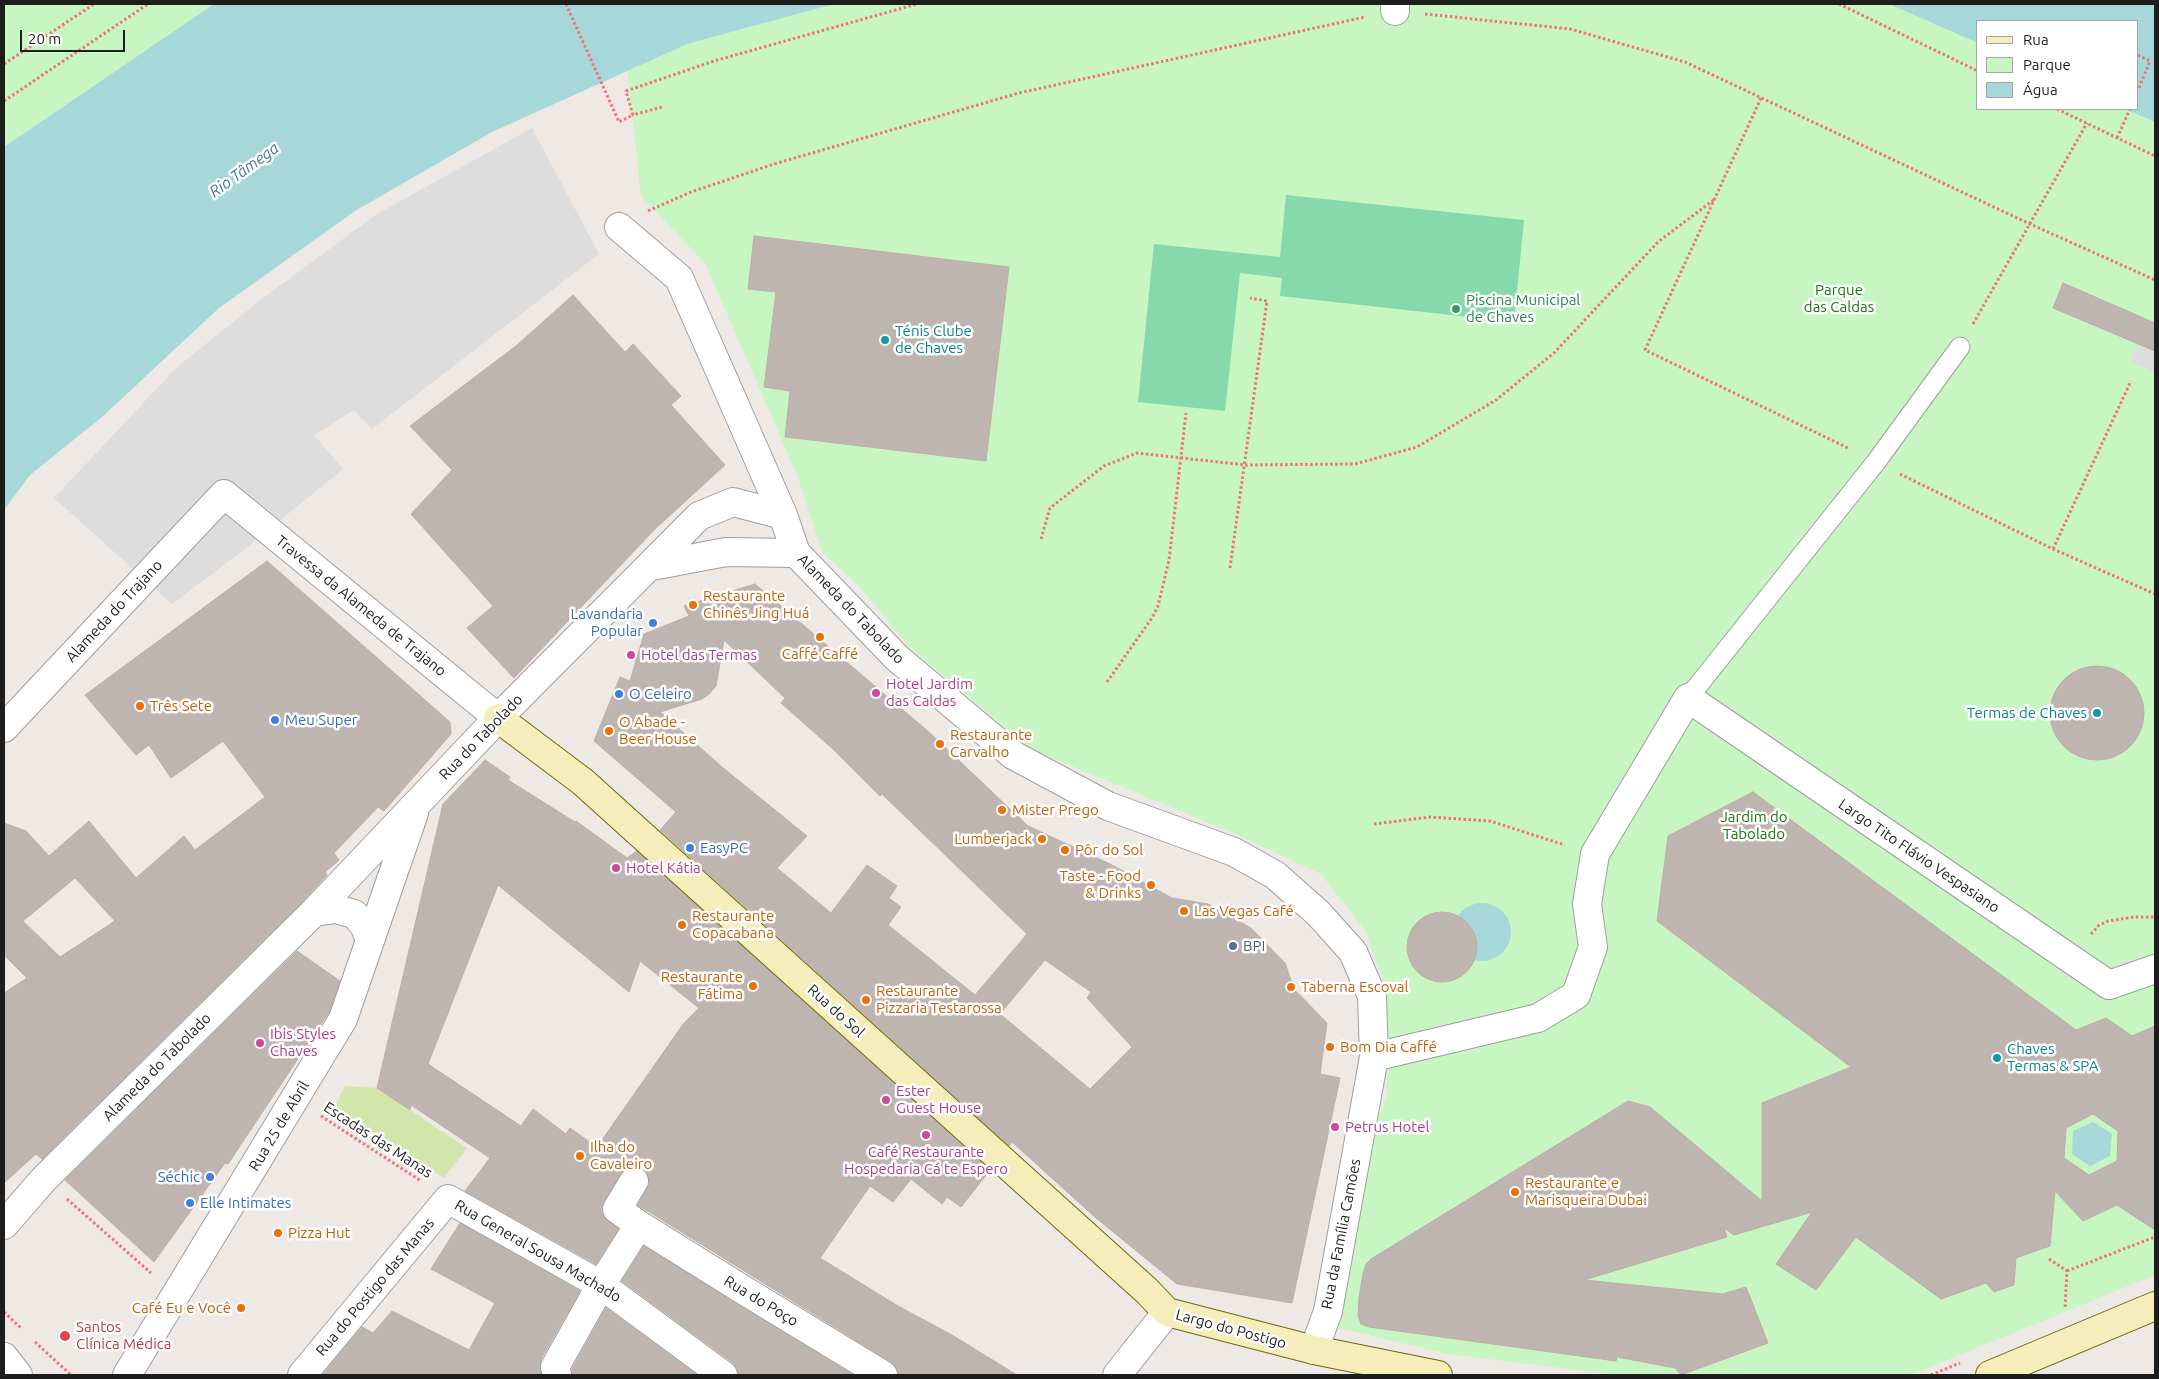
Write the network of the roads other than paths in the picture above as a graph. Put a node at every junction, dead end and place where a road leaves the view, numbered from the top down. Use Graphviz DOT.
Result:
graph roads {
  1 [pos="619,227"];
  2 [pos="1960,347"];
  3 [pos="224,494"];
  4 [pos="783,515"];
  5 [pos="796,552"];
  6 [pos="652,566"];
  7 [pos="1688,698"];
  8 [pos="498,718"];
  9 [pos="4,728"];
  10 [pos="416,804"];
  11 [pos="314,912"];
  12 [pos="370,940"];
  13 [pos="2155,968"];
  14 [pos="1374,1057"];
  15 [pos="634,1181"];
  16 [pos="448,1199"];
  17 [pos="4,1223"];
  18 [pos="639,1225"];
  19 [pos="601,1285"];
  20 [pos="2155,1306"];
  21 [pos="1167,1312"];
  22 [pos="1314,1350"];
  23 [pos="4,1357"];
  24 [pos="18,1375"];
  25 [pos="127,1375"];
  26 [pos="302,1375"];
  27 [pos="557,1375"];
  28 [pos="723,1375"];
  29 [pos="883,1375"];
  30 [pos="1117,1375"];
  31 [pos="1438,1375"];
  32 [pos="1990,1375"];
  1 -- 4 [label="street, Alameda do Tabolado"];
  2 -- 7 [label="lane"];
  3 -- 8 [label="street, Travessa da Alameda de Trajano"];
  3 -- 9 [label="street, Alameda do Trajano"];
  4 -- 5 [label="street, Alameda do Tabolado"];
  4 -- 6 [label="street, Rua do Tabolado"];
  5 -- 6 [label="street"];
  5 -- 14 [label="street, Alameda do Tabolado"];
  6 -- 8 [label="street, Rua do Tabolado"];
  7 -- 13 [label="street, Largo Tito Flávio Vespasiano"];
  7 -- 14 [label="street"];
  8 -- 10 [label="street, Rua do Tabolado"];
  8 -- 21 [label="street, Rua do Sol"];
  10 -- 11 [label="street, Rua do Tabolado"];
  10 -- 12 [label="street, Rua 25 de Abril"];
  11 -- 12 [label="street"];
  11 -- 17 [label="street, Alameda do Tabolado"];
  12 -- 25 [label="street, Rua 25 de Abril"];
  14 -- 22 [label="street, Rua da Família Camões"];
  15 -- 18 [label="street, Rua do Poço"];
  16 -- 19 [label="street, Rua General Sousa Machado"];
  16 -- 26 [label="street, Rua do Postigo das Manas"];
  18 -- 19 [label="street"];
  18 -- 29 [label="street, Rua do Poço"];
  19 -- 27 [label="street"];
  19 -- 28 [label="street, Rua General Sousa Machado"];
  20 -- 32 [label="street"];
  21 -- 22 [label="street, Largo do Postigo"];
  21 -- 30 [label="street, Largo do Postigo"];
  22 -- 31 [label="street, Largo do Postigo"];
  23 -- 24 [label="street"];
}
